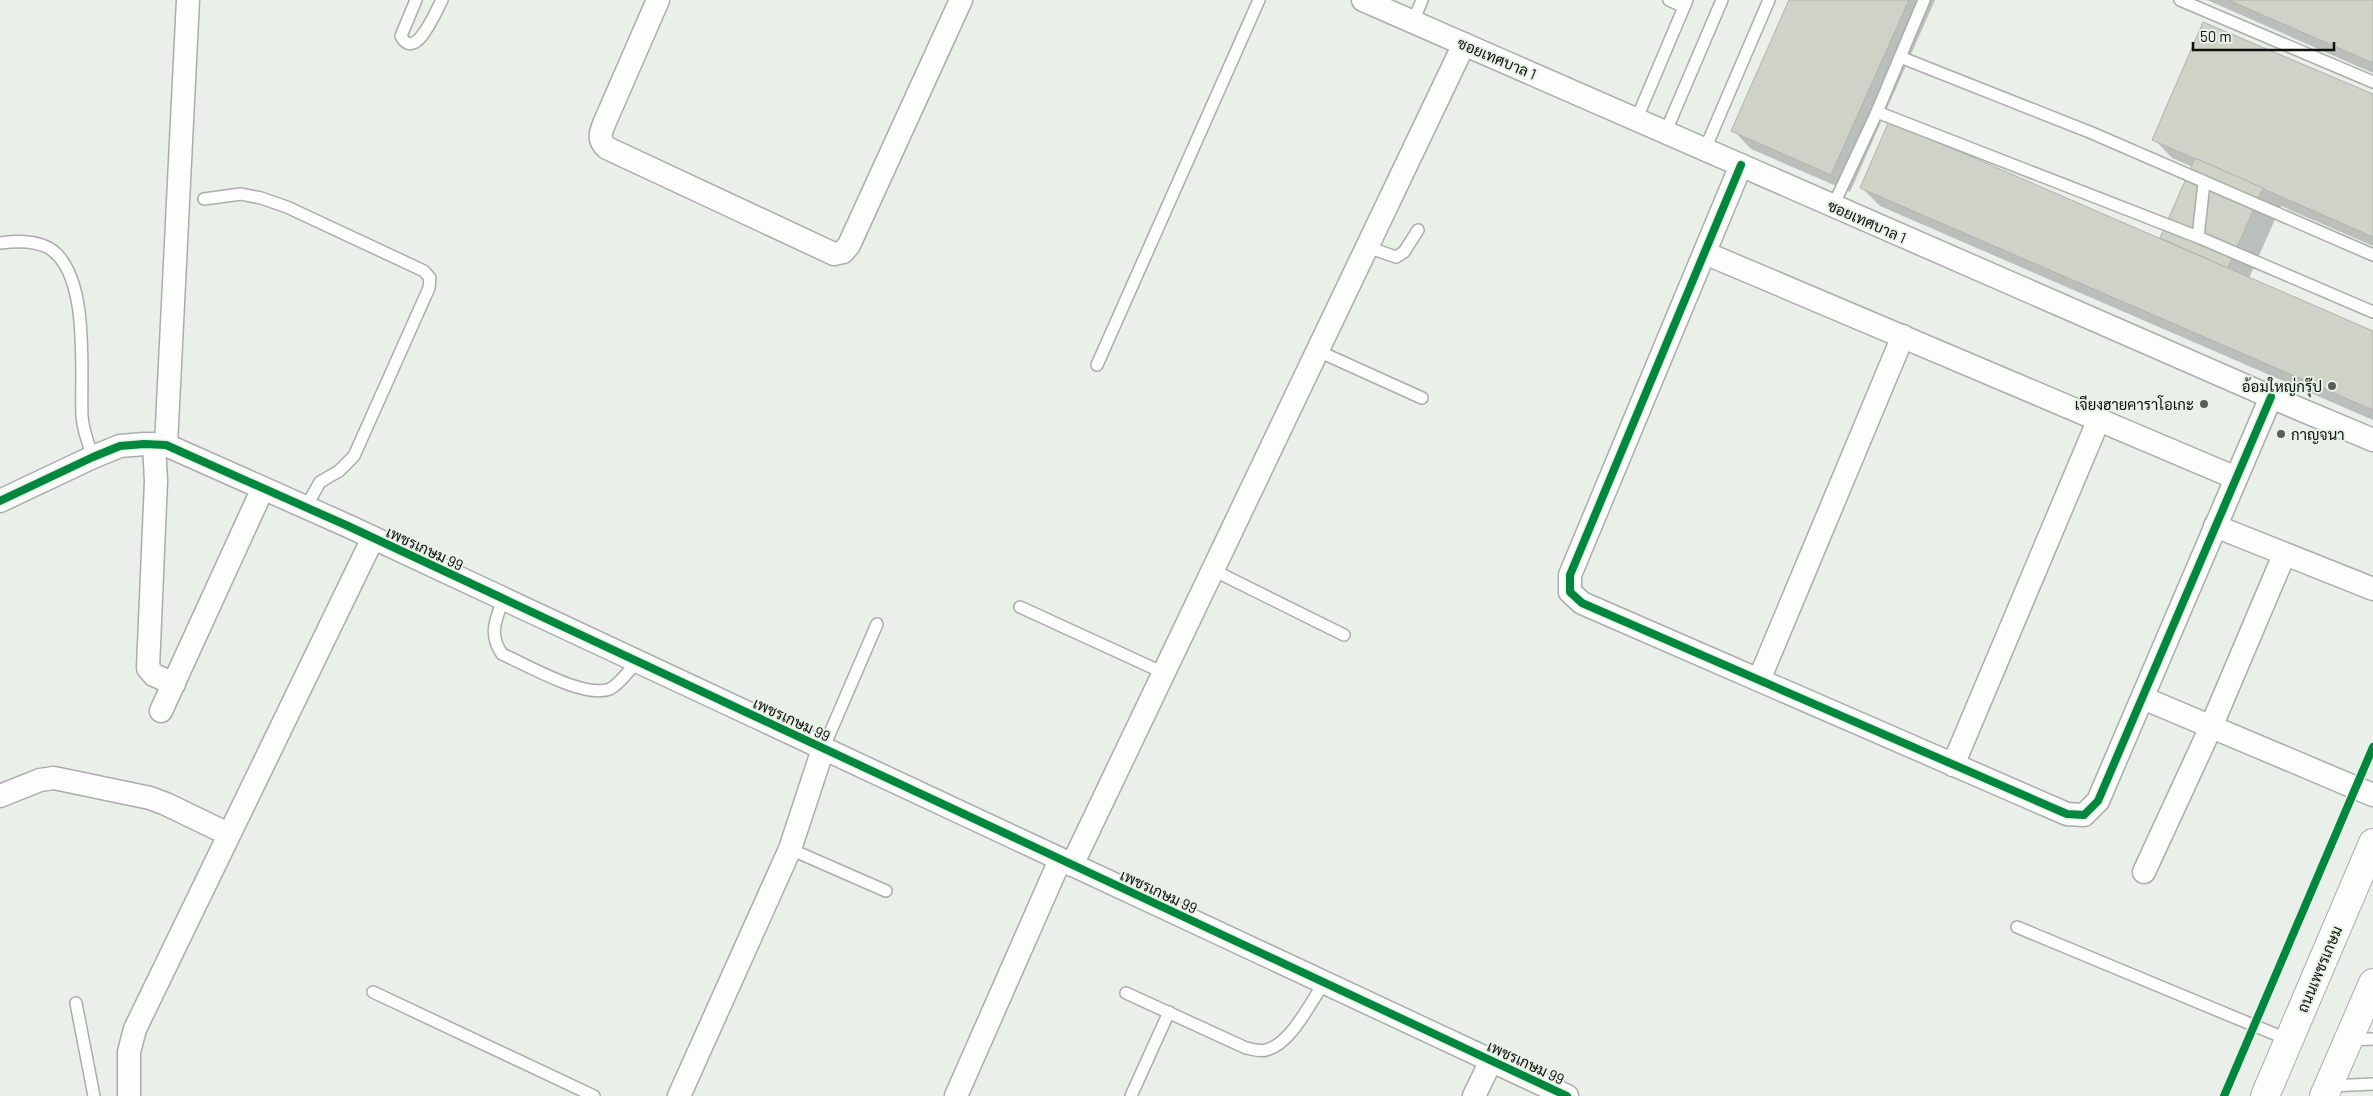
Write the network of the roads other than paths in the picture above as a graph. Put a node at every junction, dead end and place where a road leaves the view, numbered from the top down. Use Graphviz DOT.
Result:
graph roads {
  1 [pos="188,0"];
  2 [pos="416,0"];
  3 [pos="442,0"];
  4 [pos="658,0"];
  5 [pos="961,0"];
  6 [pos="1259,0"];
  7 [pos="1363,0"];
  8 [pos="1422,0"];
  9 [pos="1669,0"];
  10 [pos="1722,0"];
  11 [pos="1769,0"];
  12 [pos="1924,0"];
  13 [pos="2180,0"];
  14 [pos="1686,3"];
  15 [pos="1413,22"];
  16 [pos="1464,44"];
  17 [pos="1900,57"];
  18 [pos="2373,82"];
  19 [pos="1877,112"];
  20 [pos="1637,118"];
  21 [pos="1666,131"];
  22 [pos="1705,150"];
  23 [pos="1741,166"];
  24 [pos="2204,183"];
  25 [pos="204,199"];
  26 [pos="1833,206"];
  27 [pos="1418,230"];
  28 [pos="2198,237"];
  29 [pos="0,243"];
  30 [pos="1367,247"];
  31 [pos="1705,252"];
  32 [pos="2373,256"];
  33 [pos="2373,312"];
  34 [pos="1903,336"];
  35 [pos="1318,351"];
  36 [pos="1097,365"];
  37 [pos="2271,397"];
  38 [pos="1422,398"];
  39 [pos="2098,419"];
  40 [pos="2373,440"];
  41 [pos="160,445"];
  42 [pos="92,457"];
  43 [pos="2236,478"];
  44 [pos="263,488"];
  45 [pos="0,501"];
  46 [pos="306,507"];
  47 [pos="2215,526"];
  48 [pos="373,538"];
  49 [pos="2284,555"];
  50 [pos="1213,570"];
  51 [pos="2373,589"];
  52 [pos="503,599"];
  53 [pos="1020,607"];
  54 [pos="877,624"];
  55 [pos="1344,634"];
  56 [pos="637,662"];
  57 [pos="1164,672"];
  58 [pos="1759,680"];
  59 [pos="174,684"];
  60 [pos="2143,698"];
  61 [pos="161,711"];
  62 [pos="2211,727"];
  63 [pos="823,749"];
  64 [pos="1954,765"];
  65 [pos="2373,794"];
  66 [pos="0,796"];
  67 [pos="228,834"];
  68 [pos="2373,843"];
  69 [pos="790,849"];
  70 [pos="1066,862"];
  71 [pos="2144,872"];
  72 [pos="886,891"];
  73 [pos="2017,927"];
  74 [pos="1324,983"];
  75 [pos="2373,983"];
  76 [pos="373,992"];
  77 [pos="1126,993"];
  78 [pos="76,1003"];
  79 [pos="1169,1012"];
  80 [pos="2289,1040"];
  81 [pos="2361,1040"];
  82 [pos="1491,1060"];
  83 [pos="2373,1084"];
  84 [pos="2326,1091"];
  85 [pos="94,1096"];
  86 [pos="128,1096"];
  87 [pos="594,1096"];
  88 [pos="679,1096"];
  89 [pos="956,1096"];
  90 [pos="1131,1096"];
  91 [pos="1474,1096"];
  92 [pos="1567,1096"];
  93 [pos="2265,1096"];
  1 -- 41 [label="street"];
  2 -- 3 [label="lane"];
  4 -- 5 [label="street"];
  6 -- 36 [label="lane"];
  7 -- 15 [label="street, ซอยเทศบาล 1"];
  8 -- 15 [label="lane"];
  9 -- 14 [label="lane"];
  10 -- 21 [label="lane"];
  11 -- 22 [label="lane"];
  12 -- 17 [label="lane"];
  13 -- 18 [label="lane"];
  14 -- 20 [label="lane"];
  15 -- 16 [label="street, ซอยเทศบาล 1"];
  16 -- 20 [label="street, ซอยเทศบาล 1"];
  16 -- 30 [label="street"];
  17 -- 19 [label="lane"];
  17 -- 24 [label="lane"];
  19 -- 26 [label="lane"];
  19 -- 28 [label="lane"];
  20 -- 21 [label="street, ซอยเทศบาล 1"];
  21 -- 22 [label="street, ซอยเทศบาล 1"];
  22 -- 23 [label="street, ซอยเทศบาล 1"];
  23 -- 26 [label="street, ซอยเทศบาล 1"];
  23 -- 31 [label="street"];
  24 -- 28 [label="lane"];
  24 -- 32 [label="lane"];
  25 -- 46 [label="lane"];
  26 -- 37 [label="street, ซอยเทศบาล 1"];
  27 -- 30 [label="lane"];
  28 -- 33 [label="lane"];
  29 -- 42 [label="lane"];
  30 -- 35 [label="street"];
  31 -- 34 [label="street"];
  31 -- 58 [label="street"];
  34 -- 39 [label="street"];
  34 -- 58 [label="street"];
  35 -- 38 [label="lane"];
  35 -- 50 [label="street"];
  37 -- 40 [label="street, ซอยเทศบาล 1"];
  37 -- 43 [label="street"];
  39 -- 43 [label="street"];
  39 -- 64 [label="street"];
  41 -- 42 [label="street, เพชรเกษม 99"];
  41 -- 44 [label="street, เพชรเกษม 99"];
  41 -- 59 [label="street"];
  42 -- 45 [label="street, เพชรเกษม 99"];
  43 -- 47 [label="street"];
  44 -- 46 [label="street, เพชรเกษม 99"];
  44 -- 59 [label="street"];
  46 -- 48 [label="street, เพชรเกษม 99"];
  47 -- 49 [label="street"];
  47 -- 60 [label="street"];
  48 -- 52 [label="street, เพชรเกษม 99"];
  48 -- 67 [label="street"];
  49 -- 51 [label="street"];
  49 -- 62 [label="street"];
  50 -- 55 [label="lane"];
  50 -- 57 [label="street"];
  52 -- 56 [label="street, เพชรเกษม 99"];
  52 -- 56 [label="lane"];
  53 -- 57 [label="lane"];
  54 -- 63 [label="lane"];
  56 -- 63 [label="street, เพชรเกษม 99"];
  57 -- 70 [label="street"];
  58 -- 64 [label="street"];
  59 -- 61 [label="street"];
  60 -- 62 [label="street"];
  60 -- 64 [label="street"];
  62 -- 65 [label="street"];
  62 -- 71 [label="street"];
  63 -- 69 [label="street"];
  63 -- 70 [label="street, เพชรเกษม 99"];
  66 -- 67 [label="street"];
  67 -- 86 [label="street"];
  68 -- 80 [label="main road, ถนนเพชรเกษม"];
  69 -- 72 [label="lane"];
  69 -- 88 [label="street"];
  70 -- 74 [label="street, เพชรเกษม 99"];
  70 -- 89 [label="street"];
  73 -- 80 [label="lane"];
  74 -- 79 [label="lane"];
  74 -- 82 [label="street, เพชรเกษม 99"];
  75 -- 81 [label="main road"];
  76 -- 87 [label="lane"];
  77 -- 79 [label="lane"];
  78 -- 85 [label="lane"];
  79 -- 90 [label="lane"];
  80 -- 93 [label="main road, ถนนเพชรเกษม"];
  81 -- 84 [label="main road"];
  82 -- 91 [label="street"];
  82 -- 92 [label="street, เพชรเกษม 99"];
  83 -- 84 [label="lane"];
}
